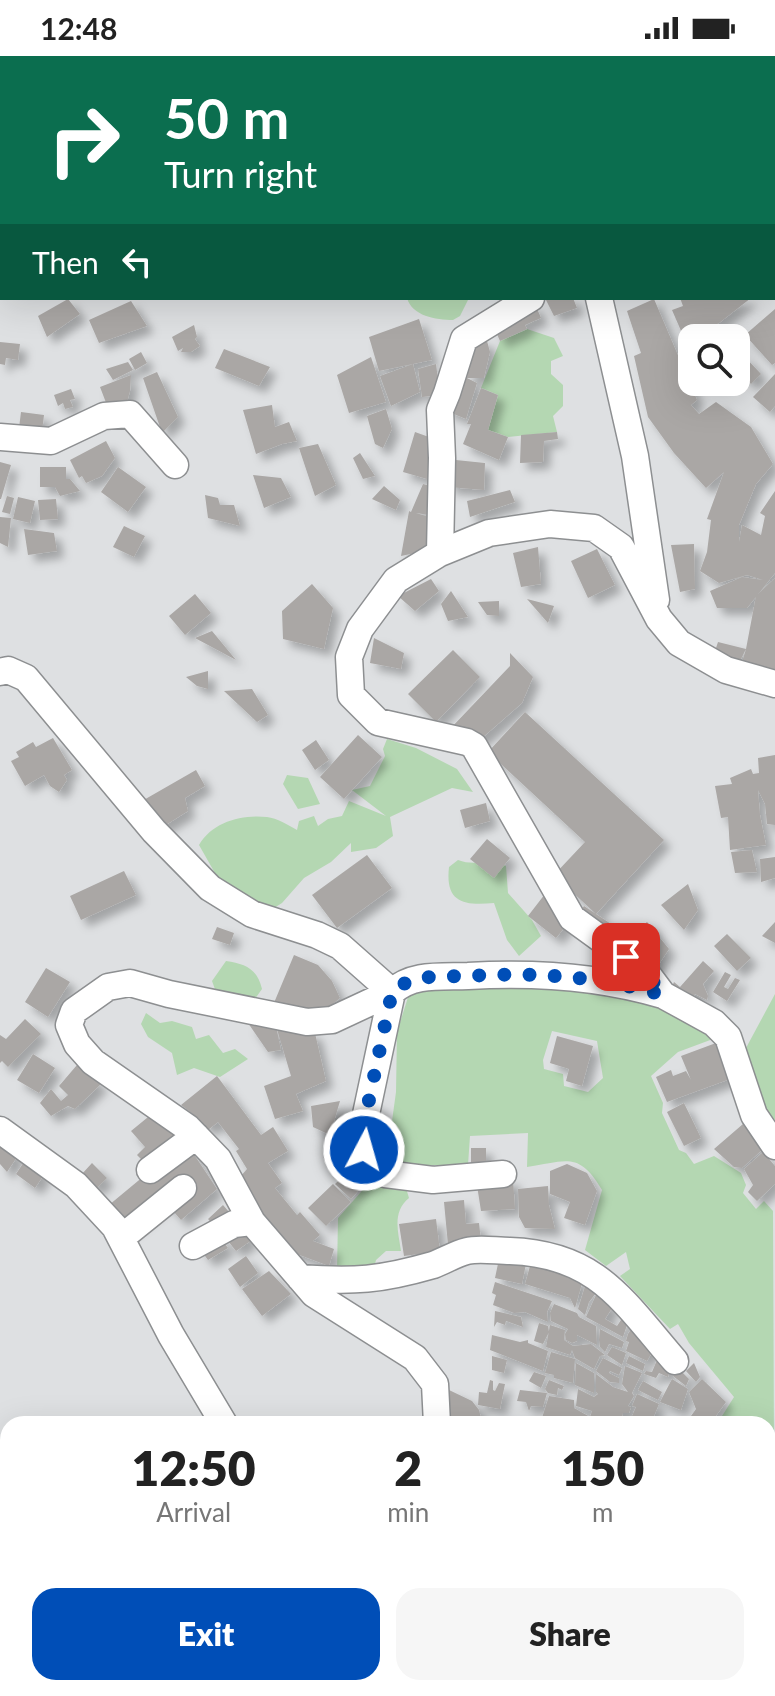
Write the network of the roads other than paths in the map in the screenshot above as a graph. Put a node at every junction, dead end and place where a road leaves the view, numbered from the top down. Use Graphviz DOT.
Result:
graph roads {
  1 [pos="528,300"];
  2 [pos="599,300"];
  3 [pos="0,437"];
  4 [pos="175,465"];
  5 [pos="440,553"];
  6 [pos="659,619"];
  7 [pos="3,669"];
  8 [pos="775,684"];
  9 [pos="392,992"];
  10 [pos="663,995"];
  11 [pos="0,1130"];
  12 [pos="196,1136"];
  13 [pos="775,1146"];
  14 [pos="150,1170"];
  15 [pos="503,1174"];
  16 [pos="183,1188"];
  17 [pos="252,1222"];
  18 [pos="121,1238"];
  19 [pos="193,1246"];
  20 [pos="300,1278"];
  21 [pos="675,1361"];
  22 [pos="219,1416"];
  23 [pos="437,1416"];
  1 -- 5 [label="street"];
  2 -- 6 [label="street"];
  3 -- 4 [label="street"];
  5 -- 6 [label="street"];
  5 -- 10 [label="street"];
  6 -- 8 [label="street"];
  7 -- 9 [label="street"];
  9 -- 10 [label="street"];
  9 -- 12 [label="street"];
  9 -- 15 [label="street"];
  10 -- 13 [label="street"];
  11 -- 18 [label="street"];
  12 -- 14 [label="street"];
  12 -- 17 [label="street"];
  16 -- 18 [label="street"];
  17 -- 19 [label="street"];
  17 -- 20 [label="street"];
  18 -- 22 [label="street"];
  20 -- 21 [label="street"];
  20 -- 23 [label="street"];
}
